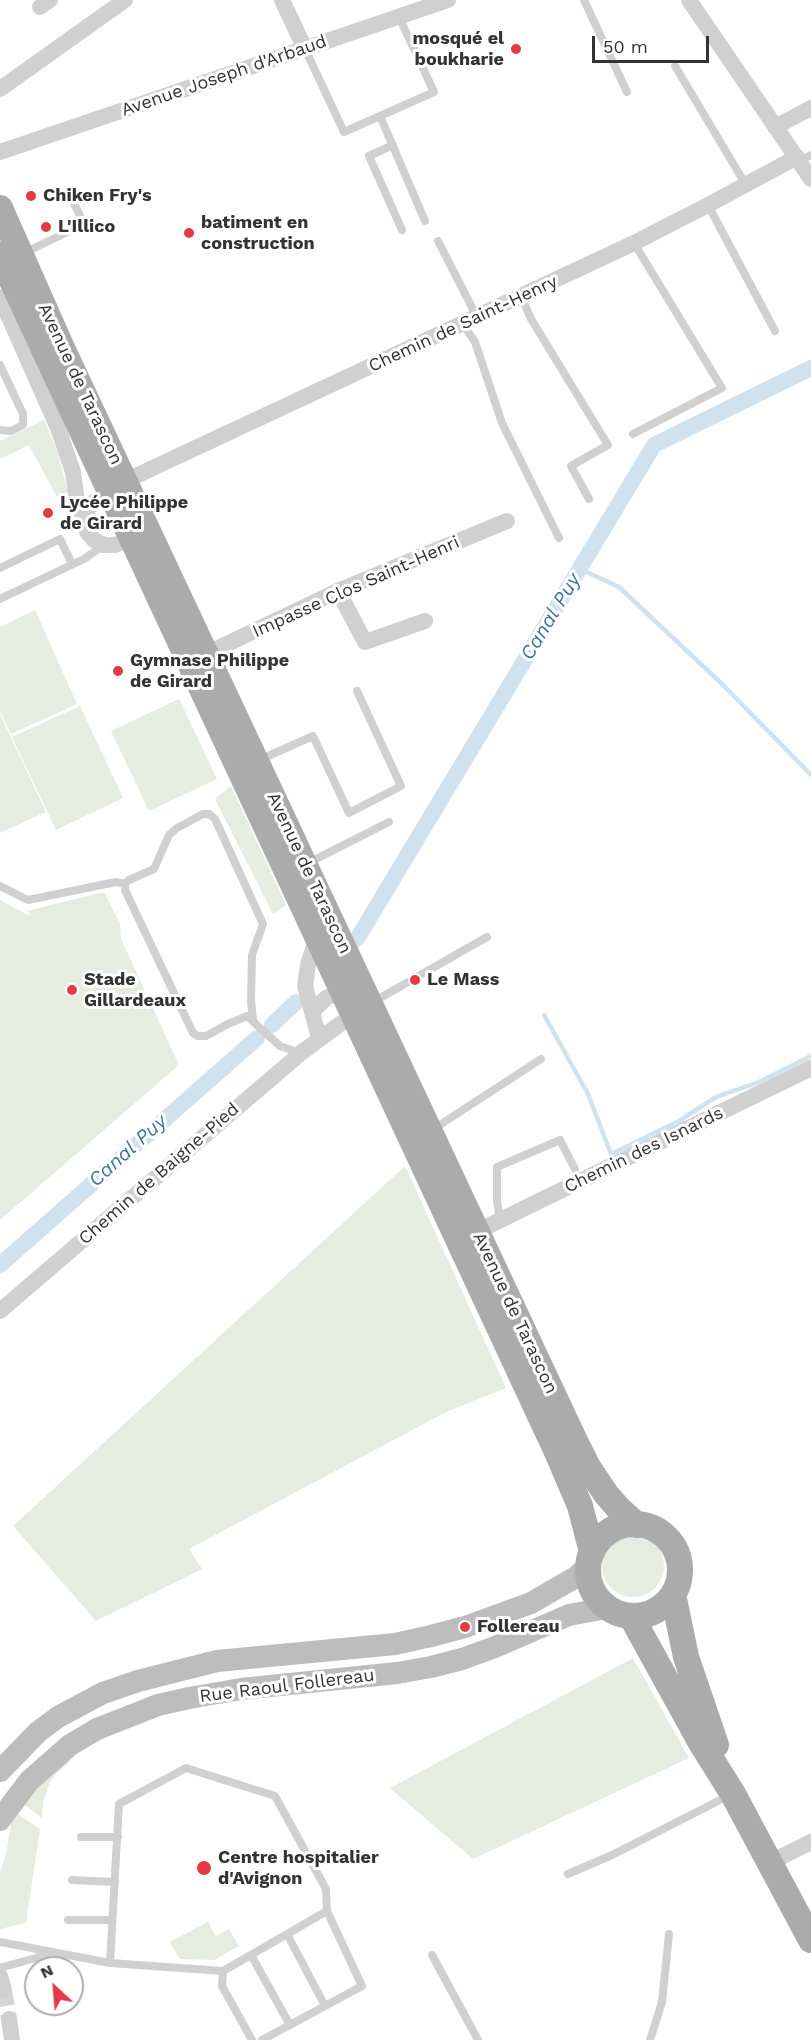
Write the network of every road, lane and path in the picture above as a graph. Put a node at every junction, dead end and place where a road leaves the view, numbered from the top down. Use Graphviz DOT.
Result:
graph roads {
  1 [pos="282,0"];
  2 [pos="448,0"];
  3 [pos="584,0"];
  4 [pos="689,0"];
  5 [pos="119,2"];
  6 [pos="399,17"];
  7 [pos="305,49"];
  8 [pos="675,66"];
  9 [pos="0,89"];
  10 [pos="627,92"];
  11 [pos="811,108"];
  12 [pos="380,116"];
  13 [pos="775,127"];
  14 [pos="393,145"];
  15 [pos="0,152"];
  16 [pos="802,158"];
  17 [pos="811,179"];
  18 [pos="746,185"];
  19 [pos="68,191"];
  20 [pos="708,205"];
  21 [pos="0,208"];
  22 [pos="425,220"];
  23 [pos="402,230"];
  24 [pos="438,241"];
  25 [pos="634,243"];
  26 [pos="10,255"];
  27 [pos="522,296"];
  28 [pos="0,297"];
  29 [pos="470,320"];
  30 [pos="775,331"];
  31 [pos="0,365"];
  32 [pos="0,430"];
  33 [pos="633,434"];
  34 [pos="118,488"];
  35 [pos="589,499"];
  36 [pos="85,521"];
  37 [pos="507,521"];
  38 [pos="132,538"];
  39 [pos="559,538"];
  40 [pos="104,545"];
  41 [pos="72,564"];
  42 [pos="0,568"];
  43 [pos="338,591"];
  44 [pos="0,599"];
  45 [pos="425,621"];
  46 [pos="206,654"];
  47 [pos="357,692"];
  48 [pos="257,761"];
  49 [pos="389,822"];
  50 [pos="305,865"];
  51 [pos="125,884"];
  52 [pos="0,886"];
  53 [pos="315,928"];
  54 [pos="487,937"];
  55 [pos="359,999"];
  56 [pos="312,1012"];
  57 [pos="253,1020"];
  58 [pos="319,1038"];
  59 [pos="301,1053"];
  60 [pos="542,1059"];
  61 [pos="811,1068"];
  62 [pos="429,1132"];
  63 [pos="575,1169"];
  64 [pos="500,1220"];
  65 [pos="476,1232"];
  66 [pos="0,1311"];
  67 [pos="637,1525"];
  68 [pos="590,1559"];
  69 [pos="673,1594"];
  70 [pos="607,1608"];
  71 [pos="631,1616"];
  72 [pos="0,1771"];
  73 [pos="733,1794"];
  74 [pos="0,1820"];
  75 [pos="81,1837"];
  76 [pos="118,1837"];
  77 [pos="811,1842"];
  78 [pos="769,1863"];
  79 [pos="568,1874"];
  80 [pos="72,1880"];
  81 [pos="115,1882"];
  82 [pos="327,1911"];
  83 [pos="69,1920"];
  84 [pos="112,1920"];
  85 [pos="287,1934"];
  86 [pos="669,1934"];
  87 [pos="811,1940"];
  88 [pos="0,1942"];
  89 [pos="57,1952"];
  90 [pos="251,1955"];
  91 [pos="432,1955"];
  92 [pos="110,1963"];
  93 [pos="0,1968"];
  94 [pos="222,1971"];
  95 [pos="325,2006"];
  96 [pos="9,2019"];
  97 [pos="290,2025"];
  98 [pos="12,2040"];
  99 [pos="252,2040"];
  100 [pos="262,2040"];
  101 [pos="478,2040"];
  102 [pos="650,2040"];
  1 -- 7 [label="street"];
  2 -- 6 [label="street, Avenue Joseph d'Arbaud"];
  3 -- 10 [label="lane"];
  4 -- 13 [label="street"];
  5 -- 9 [label="street"];
  6 -- 7 [label="street, Avenue Joseph d'Arbaud"];
  6 -- 12 [label="lane"];
  7 -- 12 [label="lane"];
  7 -- 15 [label="street, Avenue Joseph d'Arbaud"];
  8 -- 18 [label="lane"];
  11 -- 13 [label="street"];
  12 -- 14 [label="lane"];
  13 -- 16 [label="street"];
  14 -- 22 [label="lane"];
  14 -- 23 [label="lane"];
  16 -- 17 [label="street"];
  16 -- 18 [label="street, Chemin de Saint-Henry"];
  18 -- 20 [label="street, Chemin de Saint-Henry"];
  19 -- 26 [label="lane"];
  20 -- 25 [label="street, Chemin de Saint-Henry"];
  20 -- 30 [label="lane"];
  21 -- 26 [label="main road, Avenue de Tarascon"];
  24 -- 29 [label="lane"];
  25 -- 27 [label="street, Chemin de Saint-Henry"];
  25 -- 33 [label="lane"];
  26 -- 34 [label="main road, Avenue de Tarascon"];
  27 -- 29 [label="street, Chemin de Saint-Henry"];
  27 -- 35 [label="lane"];
  28 -- 36 [label="street"];
  29 -- 34 [label="street, Chemin de Saint-Henry"];
  29 -- 39 [label="lane"];
  31 -- 32 [label="lane"];
  34 -- 36 [label="street, Chemin de Saint-Henry"];
  34 -- 38 [label="main road, Avenue de Tarascon"];
  34 -- 46 [label="main road, Avenue de Tarascon"];
  36 -- 40 [label="street"];
  37 -- 43 [label="street, Impasse Clos Saint-Henri"];
  38 -- 40 [label="street"];
  38 -- 53 [label="main road, Avenue de Tarascon"];
  40 -- 41 [label="lane"];
  41 -- 42 [label="lane"];
  41 -- 44 [label="lane"];
  43 -- 45 [label="street"];
  43 -- 46 [label="street, Impasse Clos Saint-Henri"];
  46 -- 48 [label="main road, Avenue de Tarascon"];
  47 -- 48 [label="lane"];
  48 -- 50 [label="main road, Avenue de Tarascon"];
  49 -- 50 [label="lane"];
  50 -- 55 [label="main road, Avenue de Tarascon"];
  51 -- 52 [label="lane"];
  51 -- 57 [label="lane"];
  51 -- 57 [label="lane"];
  53 -- 55 [label="main road, Avenue de Tarascon"];
  53 -- 56 [label="street"];
  54 -- 55 [label="lane"];
  55 -- 56 [label="street"];
  55 -- 58 [label="street, Chemin de Baigne-Pied"];
  55 -- 62 [label="main road, Avenue de Tarascon"];
  55 -- 68 [label="main road, Avenue de Tarascon"];
  56 -- 58 [label="street"];
  57 -- 59 [label="lane"];
  58 -- 59 [label="street, Chemin de Baigne-Pied"];
  59 -- 66 [label="street, Chemin de Baigne-Pied"];
  60 -- 62 [label="lane"];
  61 -- 64 [label="street, Chemin des Isnards"];
  62 -- 65 [label="main road, Avenue de Tarascon"];
  63 -- 64 [label="lane"];
  64 -- 65 [label="street, Chemin des Isnards"];
  65 -- 67 [label="main road, Avenue de Tarascon"];
  67 -- 68 [label="main road"];
  67 -- 69 [label="main road"];
  68 -- 70 [label="main road"];
  68 -- 72 [label="street, Rue Raoul Follereau"];
  69 -- 71 [label="main road"];
  69 -- 73 [label="main road"];
  70 -- 71 [label="main road"];
  70 -- 74 [label="street, Rue Raoul Follereau"];
  71 -- 73 [label="main road"];
  73 -- 78 [label="main road"];
  73 -- 79 [label="lane"];
  75 -- 76 [label="lane"];
  76 -- 81 [label="lane"];
  76 -- 82 [label="lane"];
  77 -- 78 [label="street"];
  78 -- 87 [label="main road"];
  80 -- 81 [label="lane"];
  81 -- 84 [label="lane"];
  82 -- 85 [label="lane"];
  82 -- 95 [label="lane"];
  83 -- 84 [label="lane"];
  84 -- 92 [label="lane"];
  85 -- 90 [label="lane"];
  85 -- 95 [label="lane"];
  86 -- 102 [label="lane"];
  88 -- 89 [label="lane"];
  89 -- 92 [label="lane"];
  89 -- 93 [label="lane"];
  90 -- 94 [label="lane"];
  90 -- 97 [label="lane"];
  91 -- 101 [label="lane"];
  92 -- 94 [label="lane"];
  94 -- 99 [label="lane"];
  95 -- 97 [label="lane"];
  96 -- 98 [label="street"];
  97 -- 100 [label="lane"];
}
